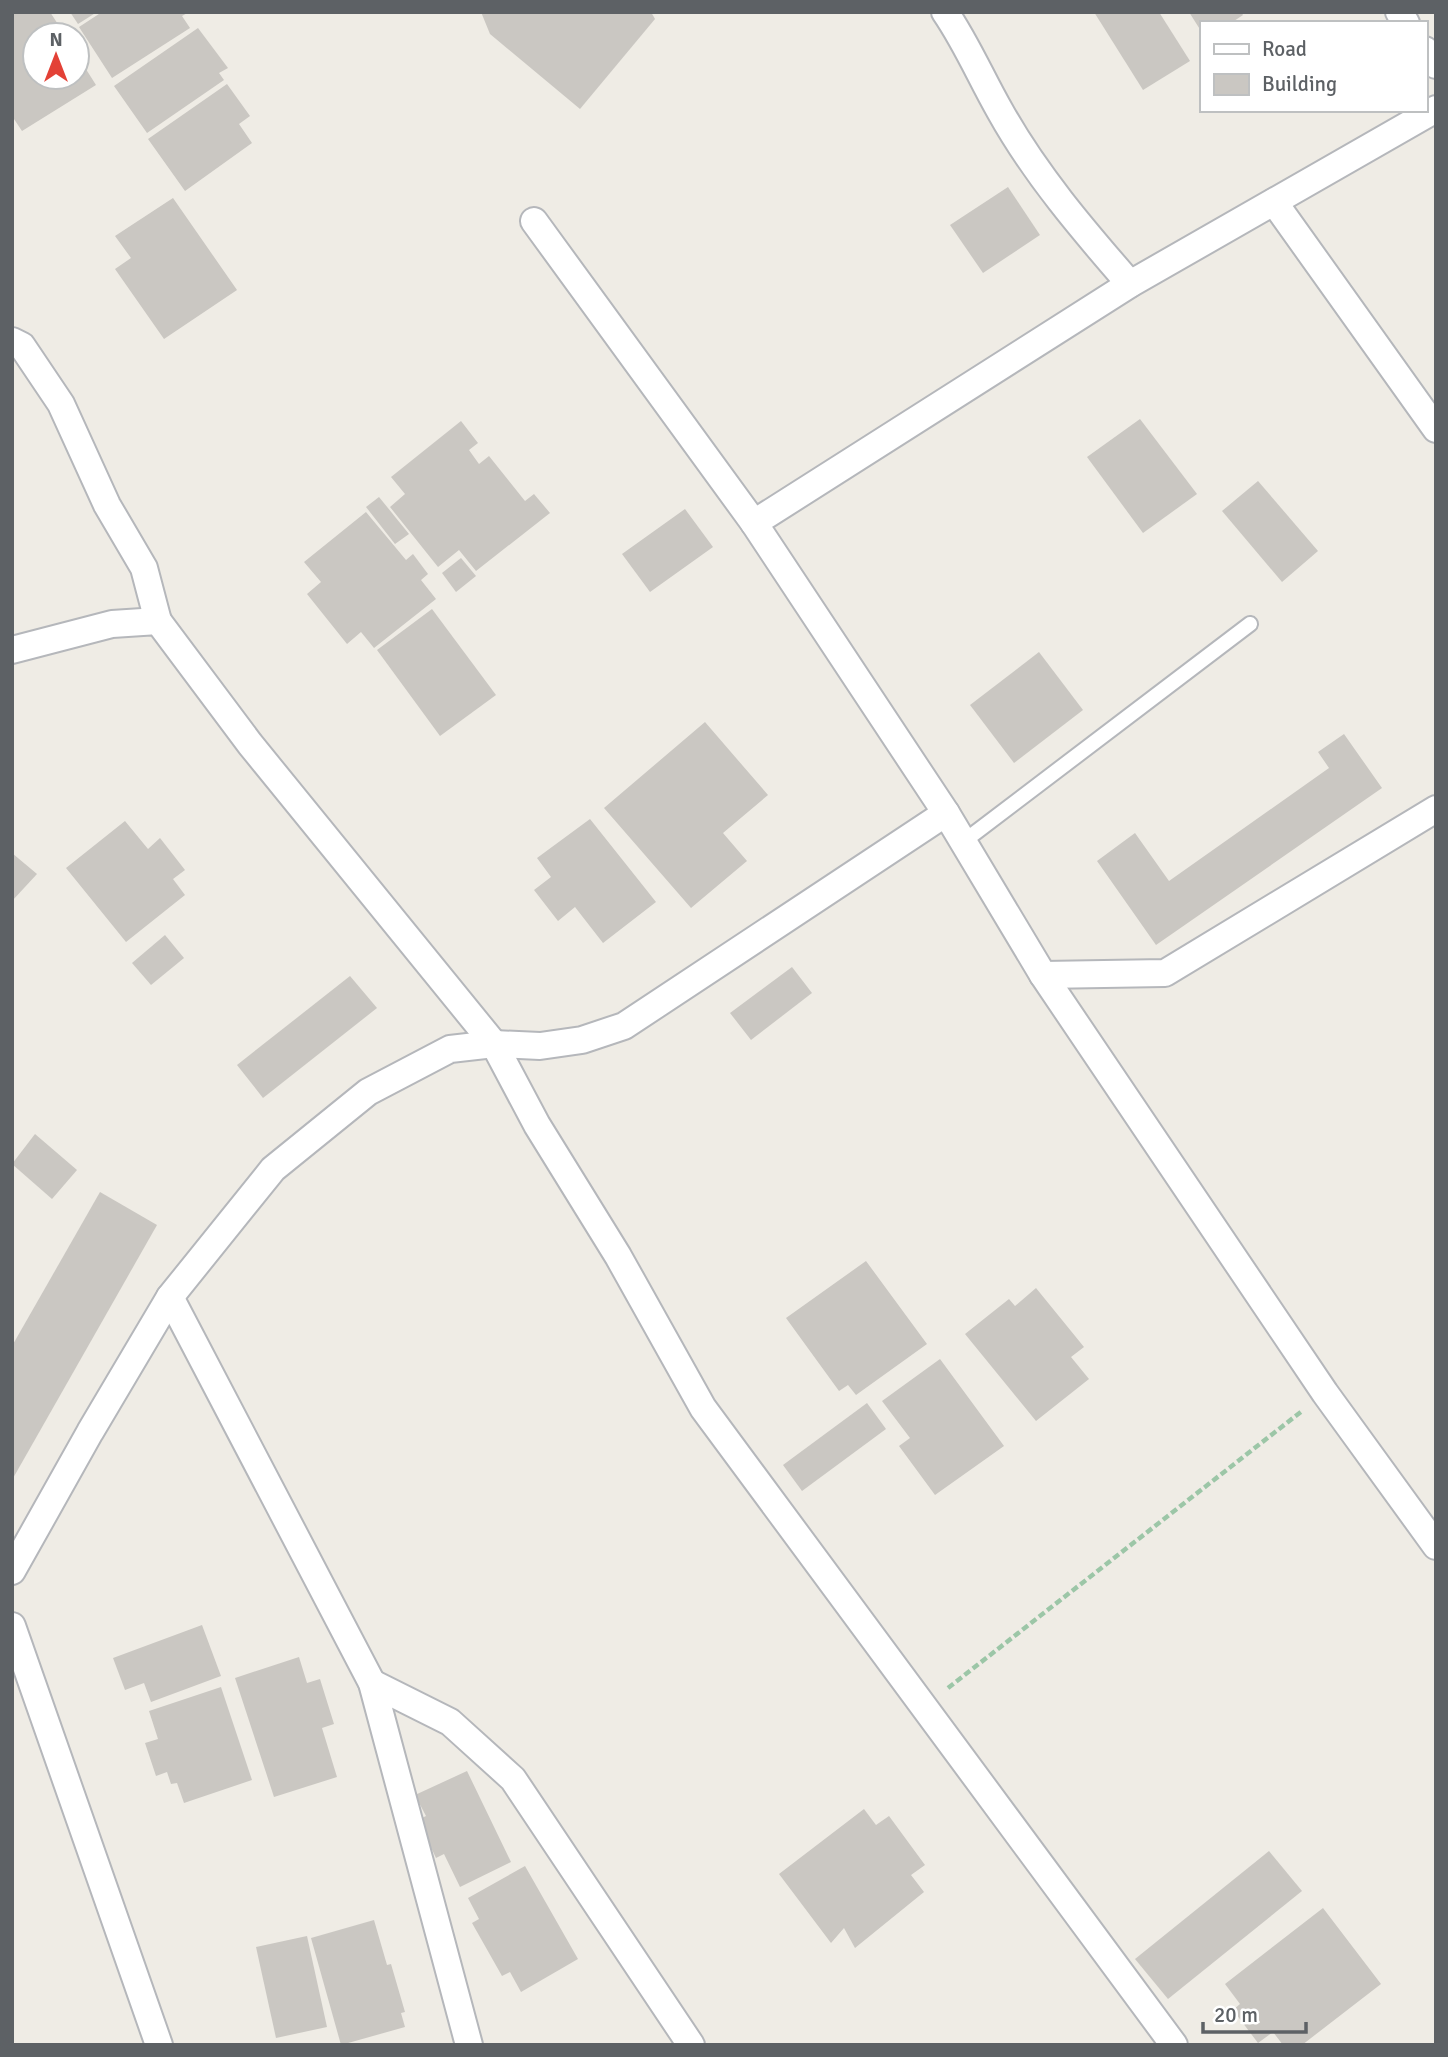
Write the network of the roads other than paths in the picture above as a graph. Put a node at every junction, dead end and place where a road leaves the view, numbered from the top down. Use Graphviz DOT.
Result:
graph roads {
  1 [pos="945,12"];
  2 [pos="1436,109"];
  3 [pos="1274,201"];
  4 [pos="534,221"];
  5 [pos="1130,284"];
  6 [pos="12,341"];
  7 [pos="1436,429"];
  8 [pos="754,523"];
  9 [pos="159,621"];
  10 [pos="1250,624"];
  11 [pos="12,650"];
  12 [pos="1436,809"];
  13 [pos="946,813"];
  14 [pos="963,842"];
  15 [pos="1043,975"];
  16 [pos="494,1044"];
  17 [pos="170,1297"];
  18 [pos="1436,1546"];
  19 [pos="12,1571"];
  20 [pos="12,1626"];
  21 [pos="372,1683"];
  22 [pos="159,2045"];
  23 [pos="469,2045"];
  24 [pos="691,2045"];
  25 [pos="1174,2045"];
  1 -- 5 [label="street"];
  2 -- 3 [label="street"];
  3 -- 5 [label="street"];
  3 -- 7 [label="street"];
  4 -- 8 [label="street"];
  5 -- 8 [label="street"];
  6 -- 9 [label="street"];
  8 -- 13 [label="street"];
  9 -- 11 [label="street"];
  9 -- 16 [label="street"];
  10 -- 14 [label="lane"];
  12 -- 15 [label="street"];
  13 -- 14 [label="street"];
  13 -- 16 [label="street"];
  14 -- 15 [label="street"];
  15 -- 18 [label="street"];
  16 -- 17 [label="street"];
  16 -- 25 [label="street"];
  17 -- 19 [label="street"];
  17 -- 21 [label="street"];
  20 -- 22 [label="street"];
  21 -- 23 [label="street"];
  21 -- 24 [label="street"];
}
